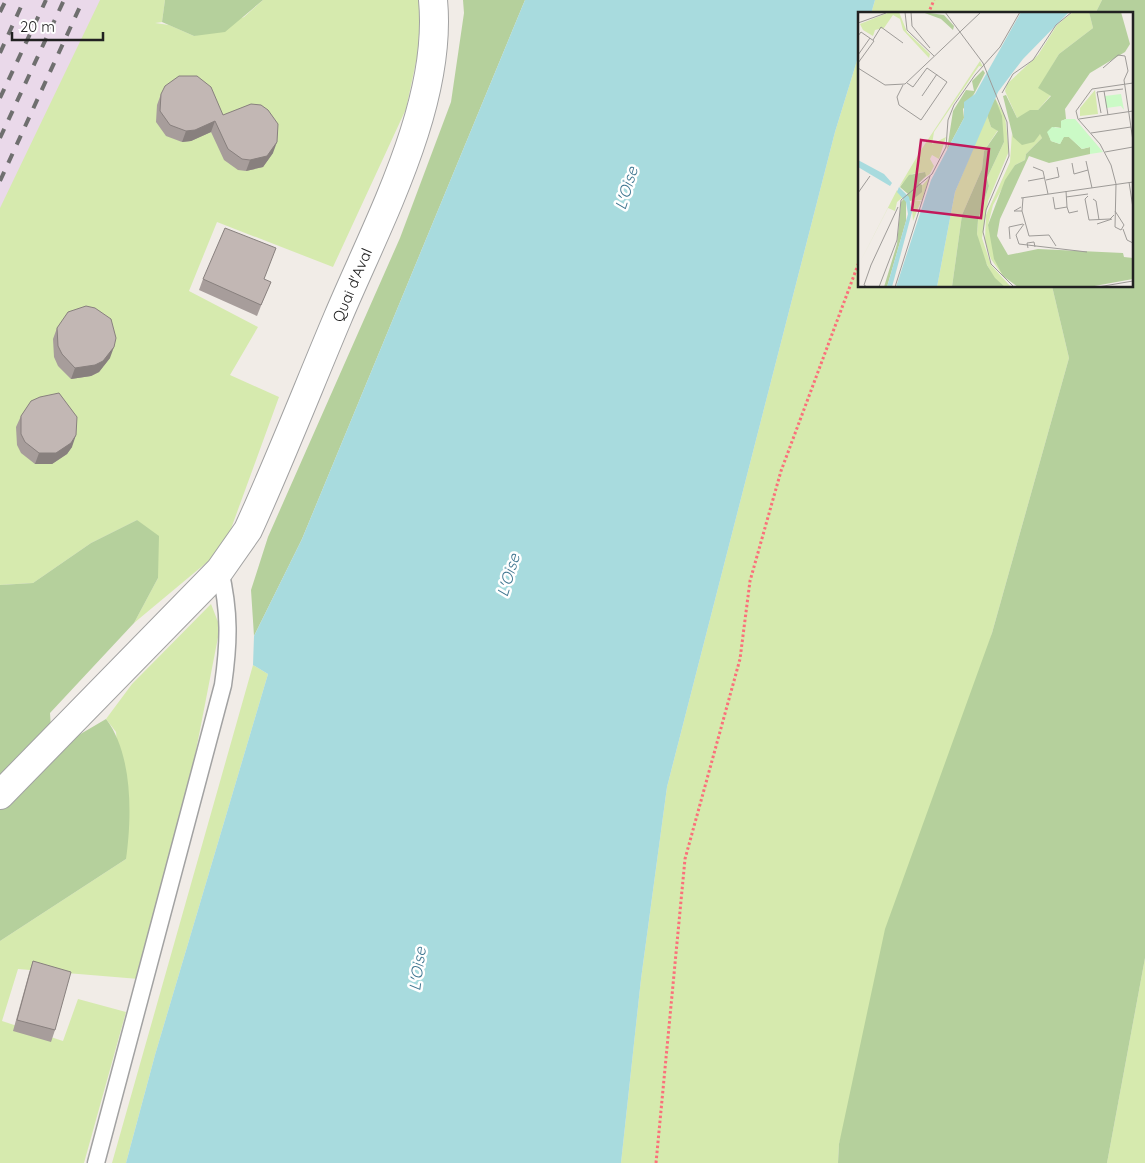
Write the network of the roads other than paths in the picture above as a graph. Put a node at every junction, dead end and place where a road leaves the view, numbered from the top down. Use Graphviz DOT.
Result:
graph roads {
  1 [pos="433,0"];
  2 [pos="224,565"];
  3 [pos="0,795"];
  4 [pos="96,1163"];
  1 -- 2 [label="street, Quai d'Aval"];
  2 -- 3 [label="street, Quai d'Aval"];
  2 -- 4 [label="lane"];
}
